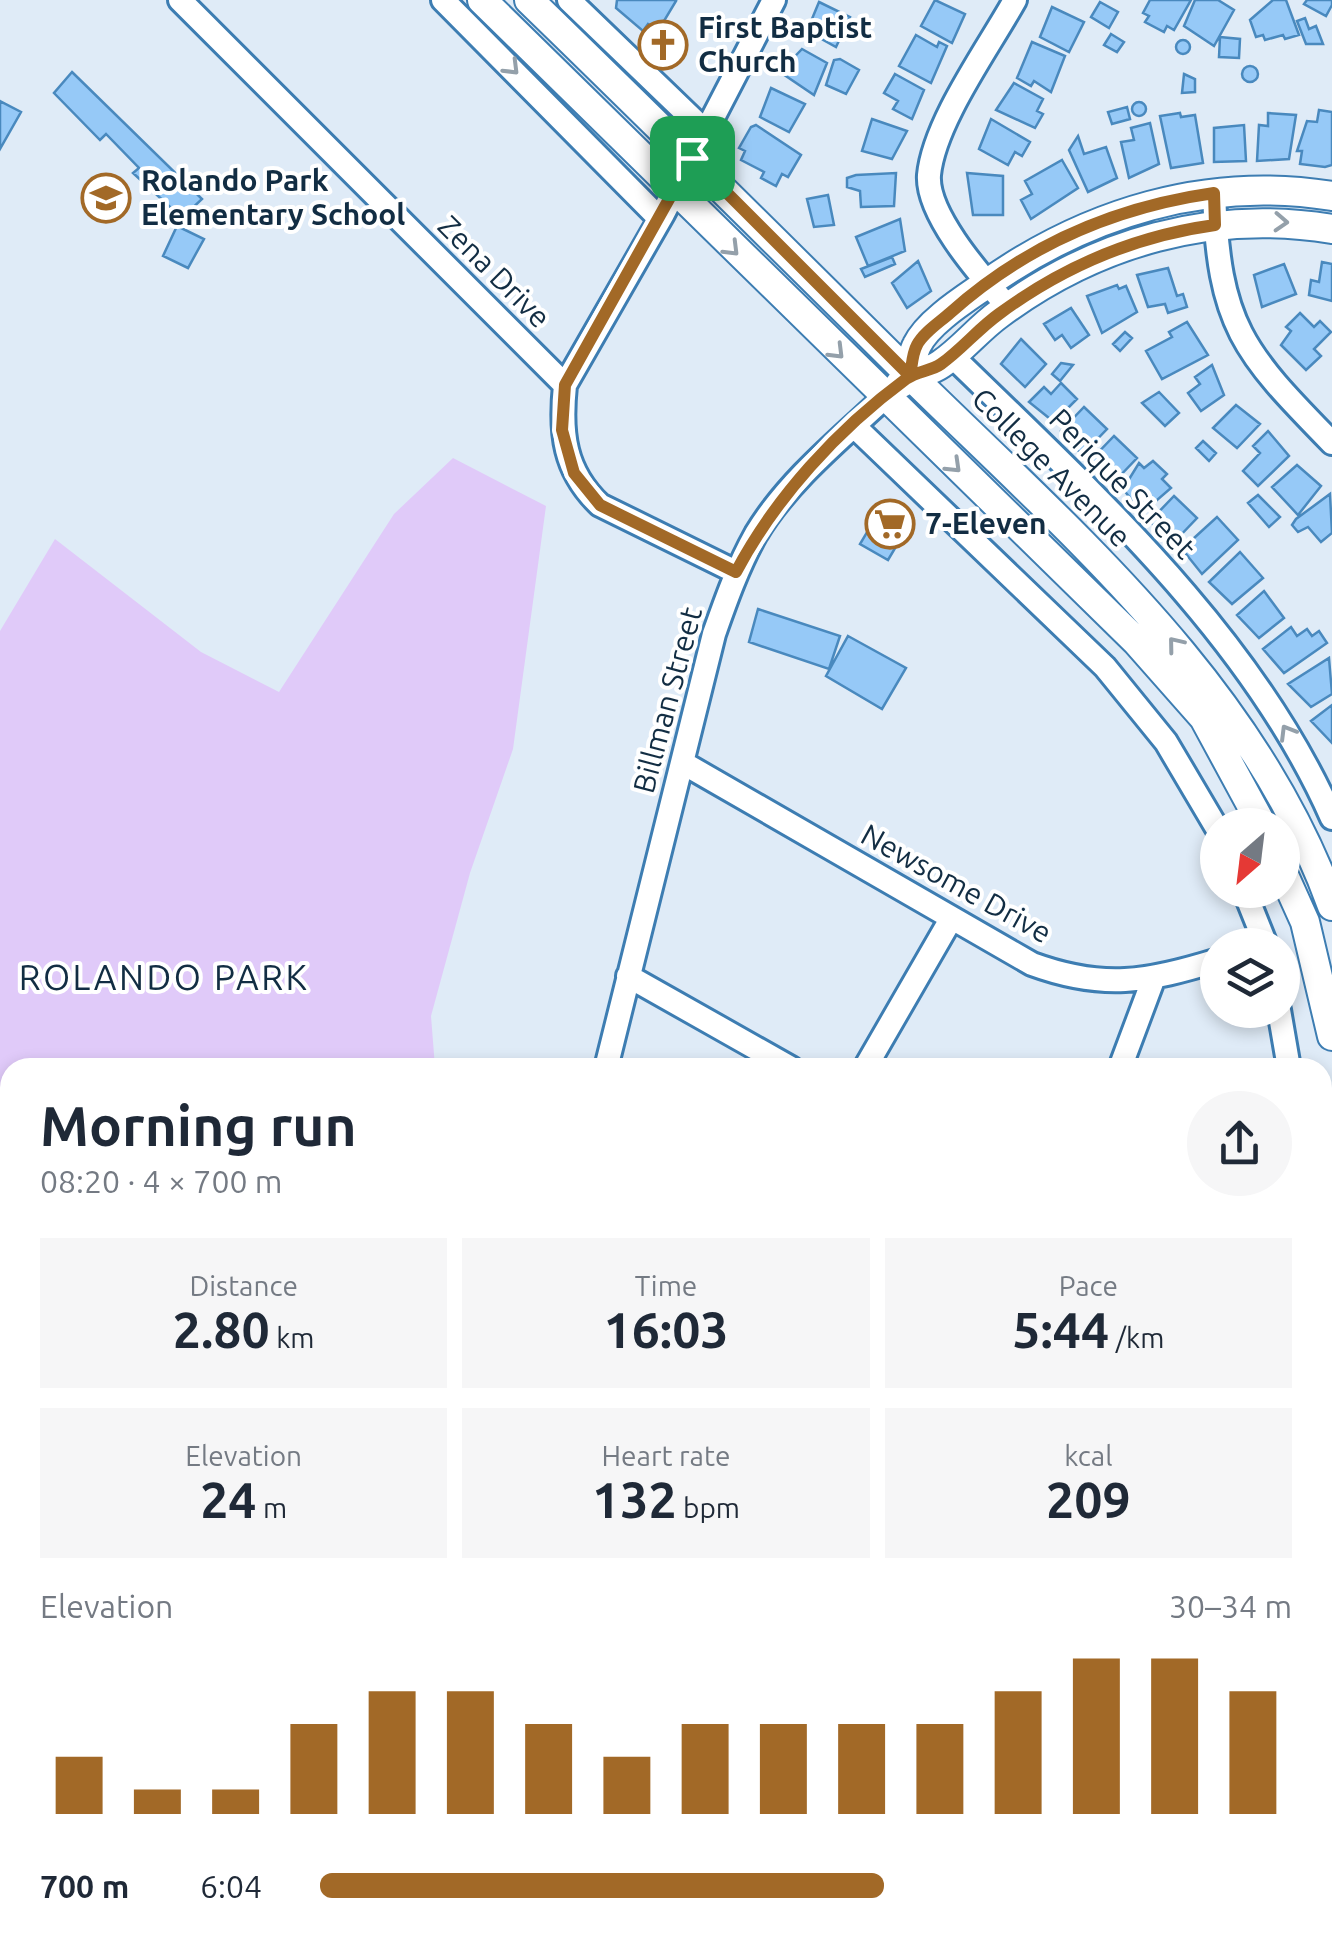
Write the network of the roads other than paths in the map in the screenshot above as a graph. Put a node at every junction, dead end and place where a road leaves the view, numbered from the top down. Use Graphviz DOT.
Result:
graph roads {
  1 [pos="180,0"];
  2 [pos="443,0"];
  3 [pos="482,0"];
  4 [pos="529,0"];
  5 [pos="569,0"];
  6 [pos="774,0"];
  7 [pos="1015,0"];
  8 [pos="704,130"];
  9 [pos="692,158"];
  10 [pos="675,191"];
  11 [pos="1214,193"];
  12 [pos="1332,196"];
  13 [pos="660,220"];
  14 [pos="1215,225"];
  15 [pos="1332,229"];
  16 [pos="988,283"];
  17 [pos="1008,307"];
  18 [pos="951,355"];
  19 [pos="910,376"];
  20 [pos="565,385"];
  21 [pos="884,398"];
  22 [pos="854,426"];
  23 [pos="1332,443"];
  24 [pos="736,572"];
  25 [pos="682,763"];
  26 [pos="1205,808"];
  27 [pos="1253,808"];
  28 [pos="1332,818"];
  29 [pos="1332,906"];
  30 [pos="1299,908"];
  31 [pos="951,919"];
  32 [pos="1200,966"];
  33 [pos="628,976"];
  34 [pos="1154,980"];
  35 [pos="1282,1028"];
  36 [pos="1332,1036"];
  37 [pos="608,1058"];
  38 [pos="773,1058"];
  39 [pos="871,1058"];
  40 [pos="1124,1058"];
  41 [pos="1287,1058"];
  1 -- 20 [label="street, Zena Drive"];
  2 -- 13 [label="street, one-way"];
  3 -- 10 [label="main road"];
  4 -- 9 [label="main road, College Avenue"];
  5 -- 8 [label="street"];
  6 -- 8 [label="street"];
  7 -- 16 [label="street"];
  8 -- 9 [label="street"];
  9 -- 10 [label="street"];
  9 -- 19 [label="main road, College Avenue"];
  10 -- 13 [label="street"];
  10 -- 21 [label="main road, one-way"];
  11 -- 12 [label="main road"];
  11 -- 14 [label="street"];
  11 -- 16 [label="main road"];
  13 -- 20 [label="street"];
  14 -- 15 [label="main road, one-way"];
  14 -- 17 [label="main road"];
  14 -- 23 [label="street"];
  16 -- 17 [label="street"];
  16 -- 19 [label="main road"];
  17 -- 18 [label="main road"];
  18 -- 19 [label="main road"];
  28 -- 18 [label="street, Perique Street, one-way"];
  19 -- 21 [label="main road"];
  29 -- 19 [label="main road, College Avenue, one-way"];
  20 -- 24 [label="street"];
  21 -- 22 [label="street, Billman Street"];
  21 -- 27 [label="main road, one-way"];
  22 -- 24 [label="street, Billman Street"];
  22 -- 26 [label="street"];
  24 -- 25 [label="street, Billman Street"];
  25 -- 31 [label="street, Newsome Drive"];
  25 -- 33 [label="street, Billman Street"];
  30 -- 36 [label="main road"];
  31 -- 34 [label="street, Newsome Drive"];
  31 -- 39 [label="street"];
  32 -- 34 [label="street, Newsome Drive"];
  33 -- 37 [label="street, Billman Street"];
  33 -- 38 [label="street"];
  34 -- 40 [label="street"];
  35 -- 41 [label="street"];
}
